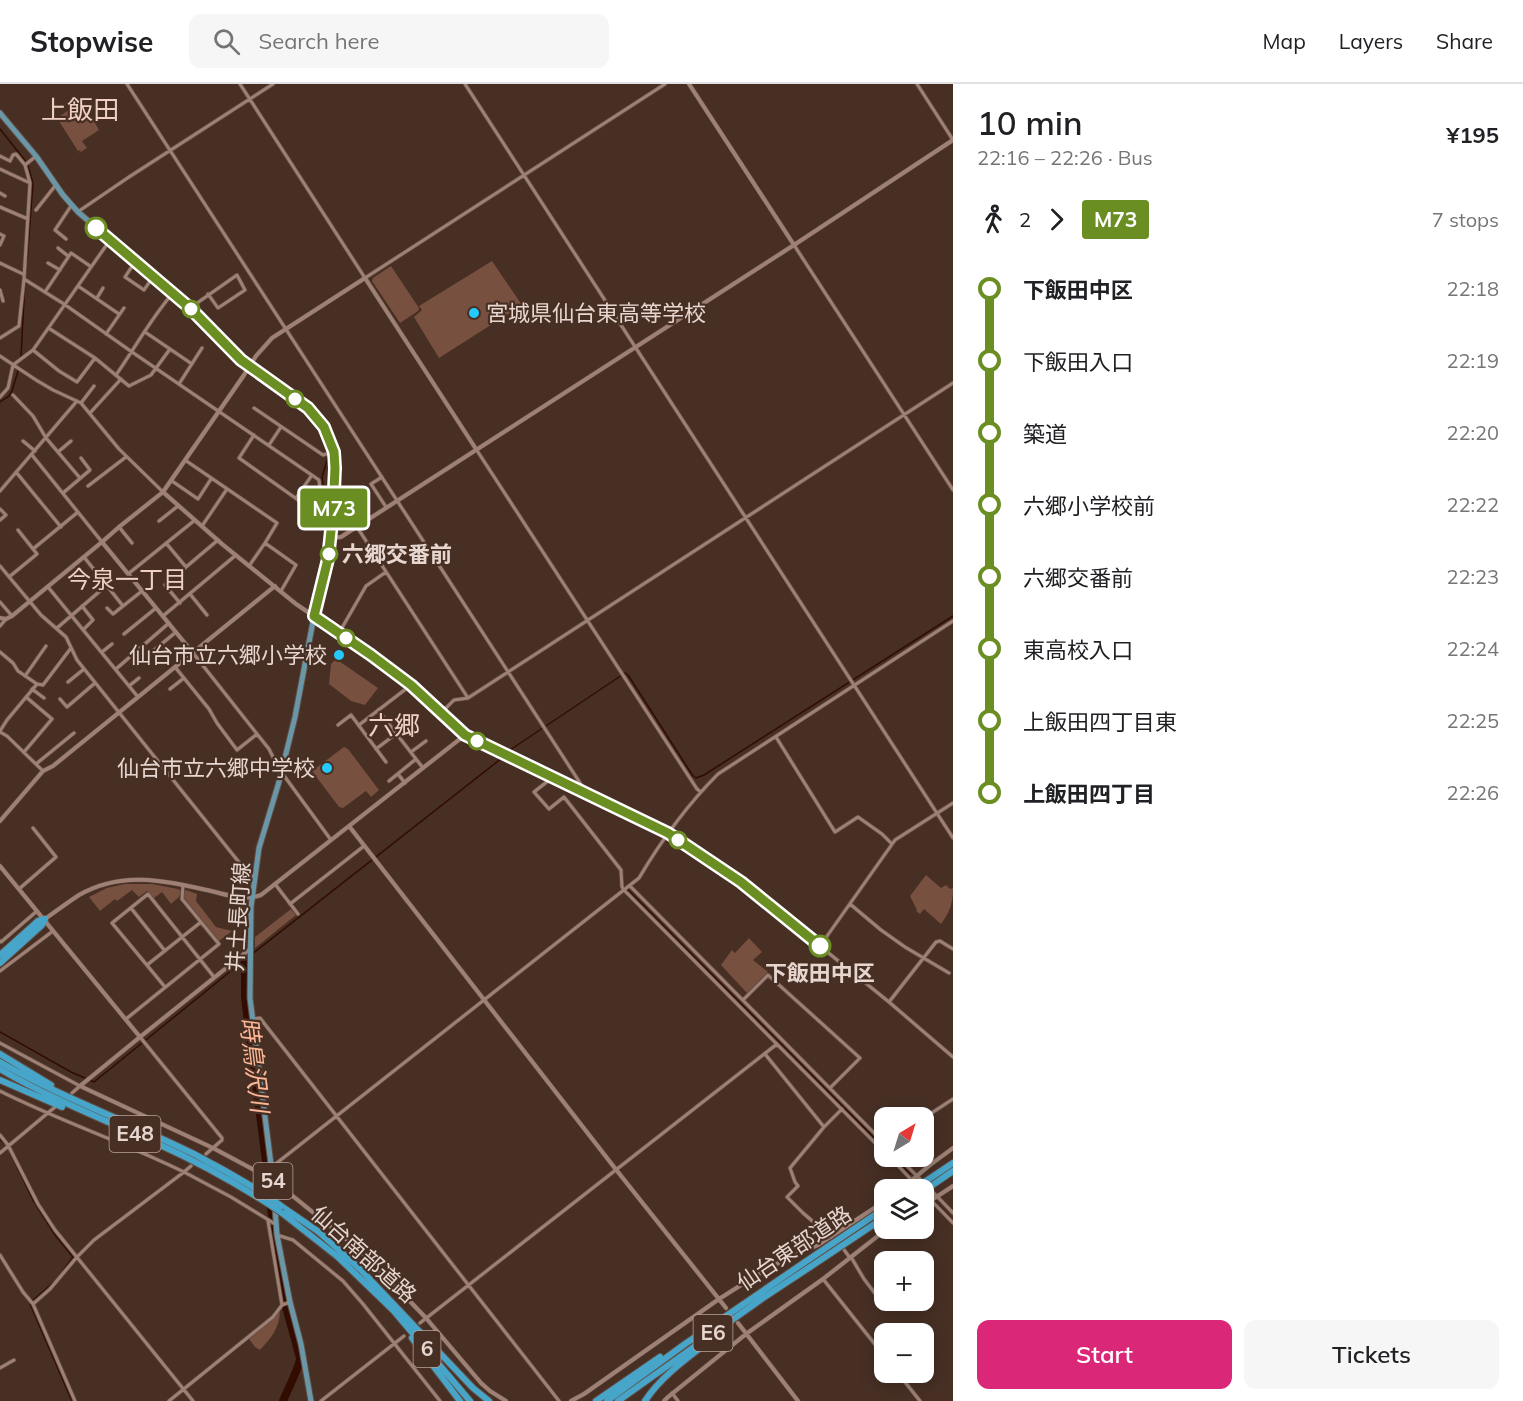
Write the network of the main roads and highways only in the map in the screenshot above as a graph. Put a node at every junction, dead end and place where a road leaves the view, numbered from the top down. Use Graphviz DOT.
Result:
graph roads {
  1 [pos="0,113"];
  2 [pos="0,955"];
  3 [pos="0,963"];
  4 [pos="0,1054"];
  5 [pos="0,1062"];
  6 [pos="0,1069"];
  7 [pos="0,1080"];
  8 [pos="76,1101"];
  9 [pos="119,1128"];
  10 [pos="953,1163"];
  11 [pos="953,1171"];
  12 [pos="933,1179"];
  13 [pos="934,1180"];
  14 [pos="281,1209"];
  15 [pos="874,1216"];
  16 [pos="874,1224"];
  17 [pos="808,1265"];
  18 [pos="763,1298"];
  19 [pos="382,1300"];
  20 [pos="417,1324"];
  21 [pos="699,1335"];
  22 [pos="311,1401"];
  23 [pos="460,1401"];
  24 [pos="470,1401"];
  25 [pos="475,1401"];
  26 [pos="489,1401"];
  27 [pos="596,1401"];
  28 [pos="607,1401"];
  29 [pos="618,1401"];
  30 [pos="645,1401"];
  1 -- 22 [label="main road, 井土長町線 / 54"];
  2 -- 3 [label="highway"];
  4 -- 8 [label="highway"];
  5 -- 8 [label="highway, 仙台南部道路 / E48"];
  6 -- 9 [label="highway, 仙台南部道路 / E48"];
  7 -- 9 [label="highway"];
  8 -- 14 [label="highway, 仙台南部道路 / E48, bridge"];
  9 -- 14 [label="highway, 仙台南部道路 / E48, bridge"];
  10 -- 12 [label="highway"];
  11 -- 13 [label="highway"];
  14 -- 19 [label="highway, 仙台南部道路 / E48"];
  14 -- 20 [label="highway, 仙台南部道路 / E48"];
  15 -- 17 [label="highway, 仙台東部道路 / E6, bridge"];
  16 -- 17 [label="highway, 仙台東部道路 / E6, bridge"];
  17 -- 18 [label="highway, 仙台東部道路 / E6"];
  17 -- 21 [label="highway, 仙台東部道路 / E6"];
  18 -- 29 [label="highway, 仙台東部道路 / E6"];
  18 -- 30 [label="highway"];
  19 -- 23 [label="highway, 6"];
  19 -- 24 [label="highway, 6"];
  20 -- 25 [label="highway, 6"];
  20 -- 26 [label="highway, 6"];
  21 -- 27 [label="highway"];
  21 -- 28 [label="highway, 仙台東部道路 / E6"];
}
